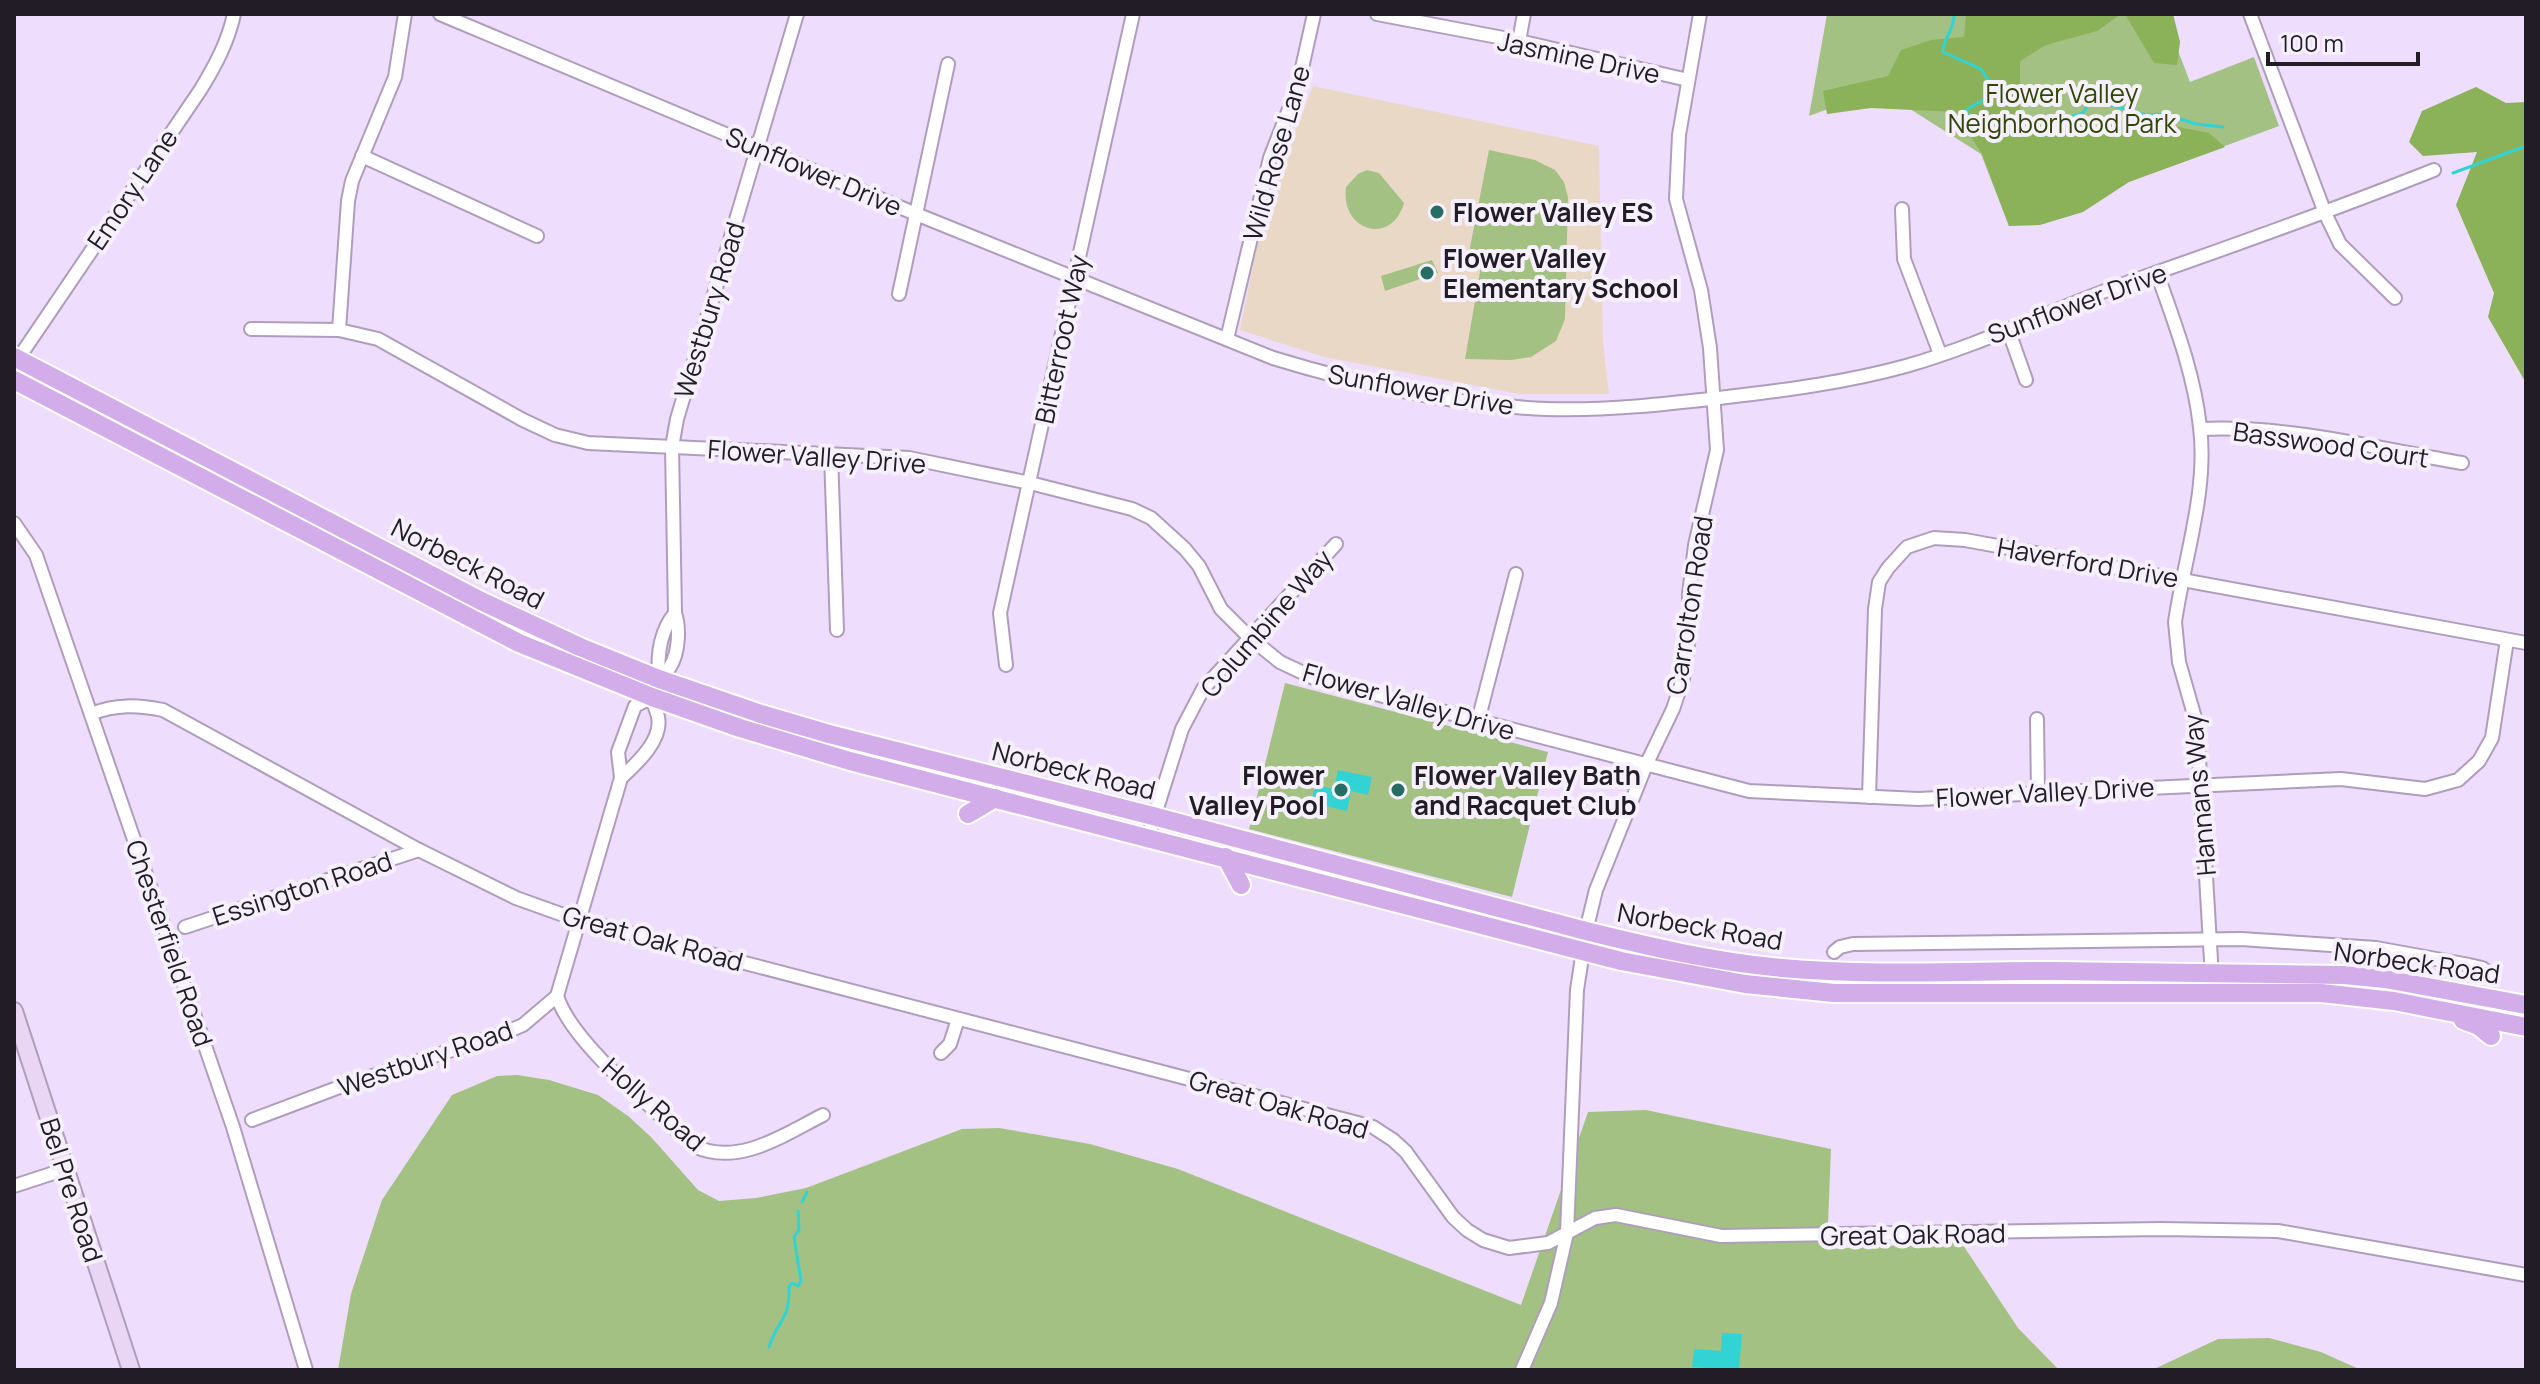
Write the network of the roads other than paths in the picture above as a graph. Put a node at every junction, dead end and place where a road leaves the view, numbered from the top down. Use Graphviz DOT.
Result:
graph roads {
  1 [pos="234,14"];
  2 [pos="405,14"];
  3 [pos="440,14"];
  4 [pos="797,14"];
  5 [pos="1133,14"];
  6 [pos="1314,14"];
  7 [pos="1377,14"];
  8 [pos="1524,14"];
  9 [pos="1700,14"];
  10 [pos="2250,14"];
  11 [pos="1519,41"];
  12 [pos="948,64"];
  13 [pos="1688,80"];
  14 [pos="757,147"];
  15 [pos="362,156"];
  16 [pos="2434,170"];
  17 [pos="1902,209"];
  18 [pos="2325,213"];
  19 [pos="916,214"];
  20 [pos="537,236"];
  21 [pos="2157,273"];
  22 [pos="1073,278"];
  23 [pos="899,294"];
  24 [pos="2395,298"];
  25 [pos="251,329"];
  26 [pos="2008,329"];
  27 [pos="339,330"];
  28 [pos="1227,339"];
  29 [pos="1940,354"];
  30 [pos="15,361"];
  31 [pos="14,380"];
  32 [pos="2026,380"];
  33 [pos="1713,399"];
  34 [pos="2201,429"];
  35 [pos="672,447"];
  36 [pos="831,454"];
  37 [pos="2462,463"];
  38 [pos="1030,483"];
  39 [pos="14,523"];
  40 [pos="1336,544"];
  41 [pos="1516,574"];
  42 [pos="2181,578"];
  43 [pos="837,630"];
  44 [pos="1249,637"];
  45 [pos="2507,640"];
  46 [pos="2526,643"];
  47 [pos="1006,665"];
  48 [pos="659,679"];
  49 [pos="652,697"];
  50 [pos="91,714"];
  51 [pos="2037,719"];
  52 [pos="1478,721"];
  53 [pos="1646,765"];
  54 [pos="621,778"];
  55 [pos="2202,784"];
  56 [pos="2038,793"];
  57 [pos="1869,797"];
  58 [pos="995,798"];
  59 [pos="968,814"];
  60 [pos="1153,816"];
  61 [pos="1148,837"];
  62 [pos="419,850"];
  63 [pos="1226,857"];
  64 [pos="1241,885"];
  65 [pos="580,918"];
  66 [pos="185,927"];
  67 [pos="1586,931"];
  68 [pos="2210,940"];
  69 [pos="1583,951"];
  70 [pos="1834,952"];
  71 [pos="2212,973"];
  72 [pos="2491,974"];
  73 [pos="2213,992"];
  74 [pos="1937,994"];
  75 [pos="557,996"];
  76 [pos="2526,1005"];
  77 [pos="1921,1009"];
  78 [pos="2435,1010"];
  79 [pos="14,1011"];
  80 [pos="958,1019"];
  81 [pos="2526,1027"];
  82 [pos="2491,1036"];
  83 [pos="941,1053"];
  84 [pos="823,1115"];
  85 [pos="252,1120"];
  86 [pos="66,1169"];
  87 [pos="14,1186"];
  88 [pos="1567,1233"];
  89 [pos="2526,1275"];
  90 [pos="131,1370"];
  91 [pos="306,1370"];
  92 [pos="1522,1370"];
  1 -- 30 [label="street, Emory Lane"];
  2 -- 15 [label="street"];
  3 -- 14 [label="street, Sunflower Drive"];
  4 -- 14 [label="street, Westbury Road"];
  5 -- 22 [label="street, Bitterroot Way"];
  6 -- 28 [label="street, Wild Rose Lane"];
  7 -- 11 [label="street, Jasmine Drive"];
  8 -- 11 [label="street"];
  9 -- 13 [label="street, Carrolton Road"];
  10 -- 18 [label="street"];
  11 -- 13 [label="street, Jasmine Drive"];
  12 -- 19 [label="street"];
  13 -- 33 [label="street, Carrolton Road"];
  14 -- 19 [label="street, Sunflower Drive"];
  14 -- 35 [label="street, Westbury Road"];
  15 -- 20 [label="street"];
  15 -- 27 [label="street"];
  16 -- 18 [label="street, Sunflower Drive"];
  17 -- 29 [label="street"];
  18 -- 21 [label="street, Sunflower Drive"];
  18 -- 24 [label="street"];
  19 -- 22 [label="street, Sunflower Drive"];
  19 -- 23 [label="street"];
  21 -- 26 [label="street, Sunflower Drive"];
  21 -- 34 [label="street, Hannans Way"];
  22 -- 28 [label="street, Sunflower Drive"];
  22 -- 38 [label="street, Bitterroot Way"];
  25 -- 27 [label="street, Flower Valley Drive"];
  26 -- 29 [label="street, Sunflower Drive"];
  26 -- 32 [label="street"];
  27 -- 35 [label="street, Flower Valley Drive"];
  28 -- 33 [label="street, Sunflower Drive"];
  29 -- 33 [label="street, Sunflower Drive"];
  30 -- 48 [label="main road, Norbeck Road"];
  31 -- 49 [label="main road, Norbeck Road"];
  33 -- 53 [label="street, Carrolton Road"];
  34 -- 37 [label="street, Basswood Court"];
  34 -- 42 [label="street, Hannans Way"];
  35 -- 36 [label="street, Flower Valley Drive"];
  35 -- 48 [label="street, Westbury Road"];
  36 -- 38 [label="street, Flower Valley Drive"];
  36 -- 43 [label="street"];
  38 -- 44 [label="street, Flower Valley Drive"];
  38 -- 47 [label="street, Bitterroot Way"];
  39 -- 50 [label="street, Chesterfield Road"];
  40 -- 44 [label="street, Columbine Way"];
  41 -- 52 [label="street"];
  42 -- 45 [label="street, Haverford Drive"];
  42 -- 55 [label="street, Hannans Way"];
  42 -- 57 [label="street, Haverford Drive"];
  44 -- 52 [label="street, Flower Valley Drive"];
  44 -- 60 [label="street, Columbine Way"];
  45 -- 46 [label="street, Haverford Drive"];
  45 -- 55 [label="street, Flower Valley Drive"];
  48 -- 49 [label="street, Westbury Road"];
  48 -- 60 [label="main road, Norbeck Road"];
  49 -- 54 [label="street, Westbury Road"];
  49 -- 54 [label="street, Westbury Road"];
  49 -- 58 [label="main road, Norbeck Road"];
  50 -- 62 [label="street, Great Oak Road"];
  50 -- 91 [label="street, Chesterfield Road"];
  51 -- 56 [label="street"];
  52 -- 53 [label="street, Flower Valley Drive"];
  53 -- 57 [label="street, Flower Valley Drive"];
  53 -- 67 [label="street, Carrolton Road"];
  54 -- 65 [label="street, Westbury Road"];
  55 -- 56 [label="street, Flower Valley Drive"];
  55 -- 68 [label="street, Hannans Way"];
  56 -- 57 [label="street, Flower Valley Drive"];
  58 -- 59 [label="main road"];
  58 -- 61 [label="main road, Norbeck Road"];
  60 -- 61 [label="street, Columbine Way"];
  60 -- 67 [label="main road, Norbeck Road"];
  61 -- 63 [label="main road, Norbeck Road"];
  62 -- 65 [label="street, Great Oak Road"];
  62 -- 66 [label="street, Essington Road"];
  63 -- 64 [label="main road"];
  63 -- 69 [label="main road, Norbeck Road"];
  65 -- 75 [label="street, Westbury Road"];
  65 -- 80 [label="street, Great Oak Road"];
  67 -- 69 [label="street, Carrolton Road"];
  67 -- 71 [label="main road, Norbeck Road"];
  68 -- 70 [label="street, Norbeck Road"];
  68 -- 71 [label="street, Hannans Way"];
  68 -- 72 [label="street, Norbeck Road"];
  69 -- 74 [label="main road, Norbeck Road"];
  69 -- 88 [label="street, Carrolton Road"];
  71 -- 73 [label="street, Hannans Way"];
  71 -- 76 [label="main road, Norbeck Road"];
  73 -- 74 [label="main road, Norbeck Road"];
  73 -- 78 [label="main road, Norbeck Road"];
  74 -- 77 [label="main road"];
  75 -- 84 [label="street, Holly Road"];
  75 -- 85 [label="street, Westbury Road"];
  78 -- 81 [label="main road, Norbeck Road"];
  78 -- 82 [label="main road"];
  79 -- 86 [label="main road, Bel Pre Road"];
  80 -- 83 [label="street"];
  80 -- 88 [label="street, Great Oak Road"];
  86 -- 87 [label="street"];
  86 -- 90 [label="main road, Bel Pre Road"];
  88 -- 89 [label="street, Great Oak Road"];
  88 -- 92 [label="street, Carrolton Road"];
}
